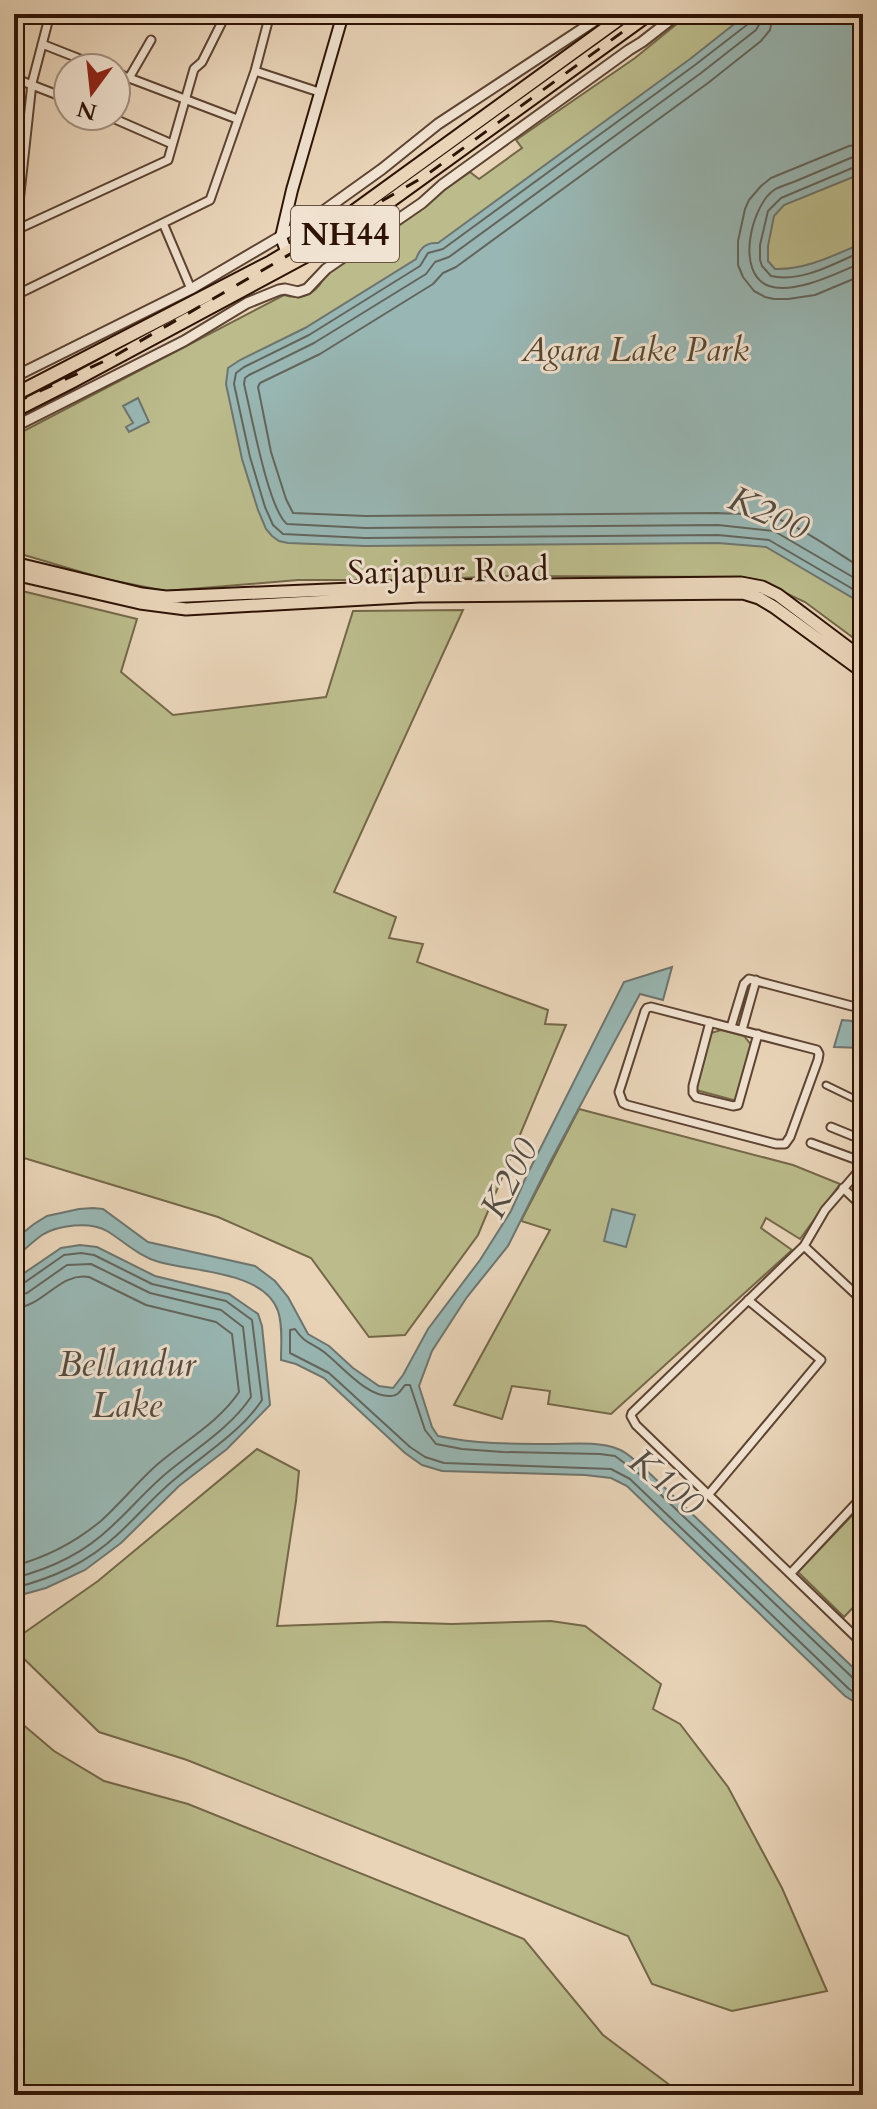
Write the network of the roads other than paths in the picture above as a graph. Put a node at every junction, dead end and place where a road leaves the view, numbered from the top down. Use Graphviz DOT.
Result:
graph roads {
  1 [pos="50,14"];
  2 [pos="114,14"];
  3 [pos="226,14"];
  4 [pos="270,14"];
  5 [pos="343,14"];
  6 [pos="605,14"];
  7 [pos="626,14"];
  8 [pos="648,14"];
  9 [pos="678,14"];
  10 [pos="124,19"];
  11 [pos="151,40"];
  12 [pos="42,44"];
  13 [pos="62,52"];
  14 [pos="255,71"];
  15 [pos="132,73"];
  16 [pos="14,78"];
  17 [pos="132,79"];
  18 [pos="32,83"];
  19 [pos="52,92"];
  20 [pos="319,92"];
  21 [pos="185,101"];
  22 [pos="237,119"];
  23 [pos="132,126"];
  24 [pos="172,144"];
  25 [pos="163,223"];
  26 [pos="16,230"];
  27 [pos="281,237"];
  28 [pos="289,259"];
  29 [pos="191,289"];
  30 [pos="16,295"];
  31 [pos="14,377"];
  32 [pos="14,395"];
  33 [pos="14,411"];
  34 [pos="14,427"];
  35 [pos="14,563"];
  36 [pos="14,574"];
  37 [pos="471,590"];
  38 [pos="863,659"];
  39 [pos="863,672"];
  40 [pos="756,980"];
  41 [pos="863,1009"];
  42 [pos="710,1022"];
  43 [pos="731,1027"];
  44 [pos="742,1030"];
  45 [pos="758,1034"];
  46 [pos="826,1085"];
  47 [pos="863,1103"];
  48 [pos="831,1127"];
  49 [pos="863,1140"];
  50 [pos="811,1143"];
  51 [pos="863,1164"];
  52 [pos="843,1188"];
  53 [pos="863,1207"];
  54 [pos="804,1246"];
  55 [pos="748,1300"];
  56 [pos="863,1301"];
  57 [pos="709,1494"];
  58 [pos="863,1496"];
  59 [pos="791,1573"];
  60 [pos="863,1623"];
  61 [pos="853,1634"];
  62 [pos="863,1644"];
  1 -- 12 [label="street"];
  2 -- 10 [label="street"];
  3 -- 21 [label="street"];
  4 -- 14 [label="street"];
  5 -- 20 [label="main road"];
  6 -- 27 [label="street"];
  7 -- 28 [label="highway, NH44"];
  8 -- 28 [label="highway, NH44"];
  9 -- 34 [label="street"];
  11 -- 15 [label="street"];
  12 -- 13 [label="street"];
  12 -- 18 [label="street"];
  14 -- 20 [label="street"];
  14 -- 22 [label="street"];
  16 -- 18 [label="street"];
  17 -- 21 [label="street"];
  18 -- 19 [label="street"];
  18 -- 26 [label="street"];
  20 -- 27 [label="main road"];
  21 -- 22 [label="street"];
  21 -- 24 [label="street"];
  22 -- 25 [label="street"];
  23 -- 24 [label="street"];
  24 -- 26 [label="street"];
  25 -- 29 [label="street"];
  25 -- 30 [label="street"];
  26 -- 30 [label="street"];
  27 -- 28 [label="main road"];
  27 -- 29 [label="street"];
  28 -- 32 [label="highway, NH44"];
  28 -- 33 [label="highway, NH44"];
  29 -- 31 [label="street"];
  35 -- 37 [label="main road, Sarjapur Road"];
  36 -- 37 [label="main road, Sarjapur Road"];
  37 -- 38 [label="main road, Sarjapur Road"];
  37 -- 39 [label="main road, Sarjapur Road"];
  40 -- 41 [label="street"];
  40 -- 43 [label="street"];
  40 -- 44 [label="street"];
  42 -- 43 [label="street"];
  42 -- 45 [label="street"];
  42 -- 45 [label="street"];
  43 -- 44 [label="street"];
  44 -- 45 [label="street"];
  46 -- 47 [label="street"];
  48 -- 49 [label="street"];
  50 -- 51 [label="street"];
  51 -- 52 [label="street"];
  52 -- 53 [label="street"];
  52 -- 54 [label="street"];
  54 -- 55 [label="street"];
  54 -- 56 [label="street"];
  55 -- 57 [label="street"];
  55 -- 57 [label="street"];
  57 -- 59 [label="street"];
  58 -- 59 [label="street"];
  59 -- 61 [label="street"];
  60 -- 61 [label="street"];
  61 -- 62 [label="street"];
}
